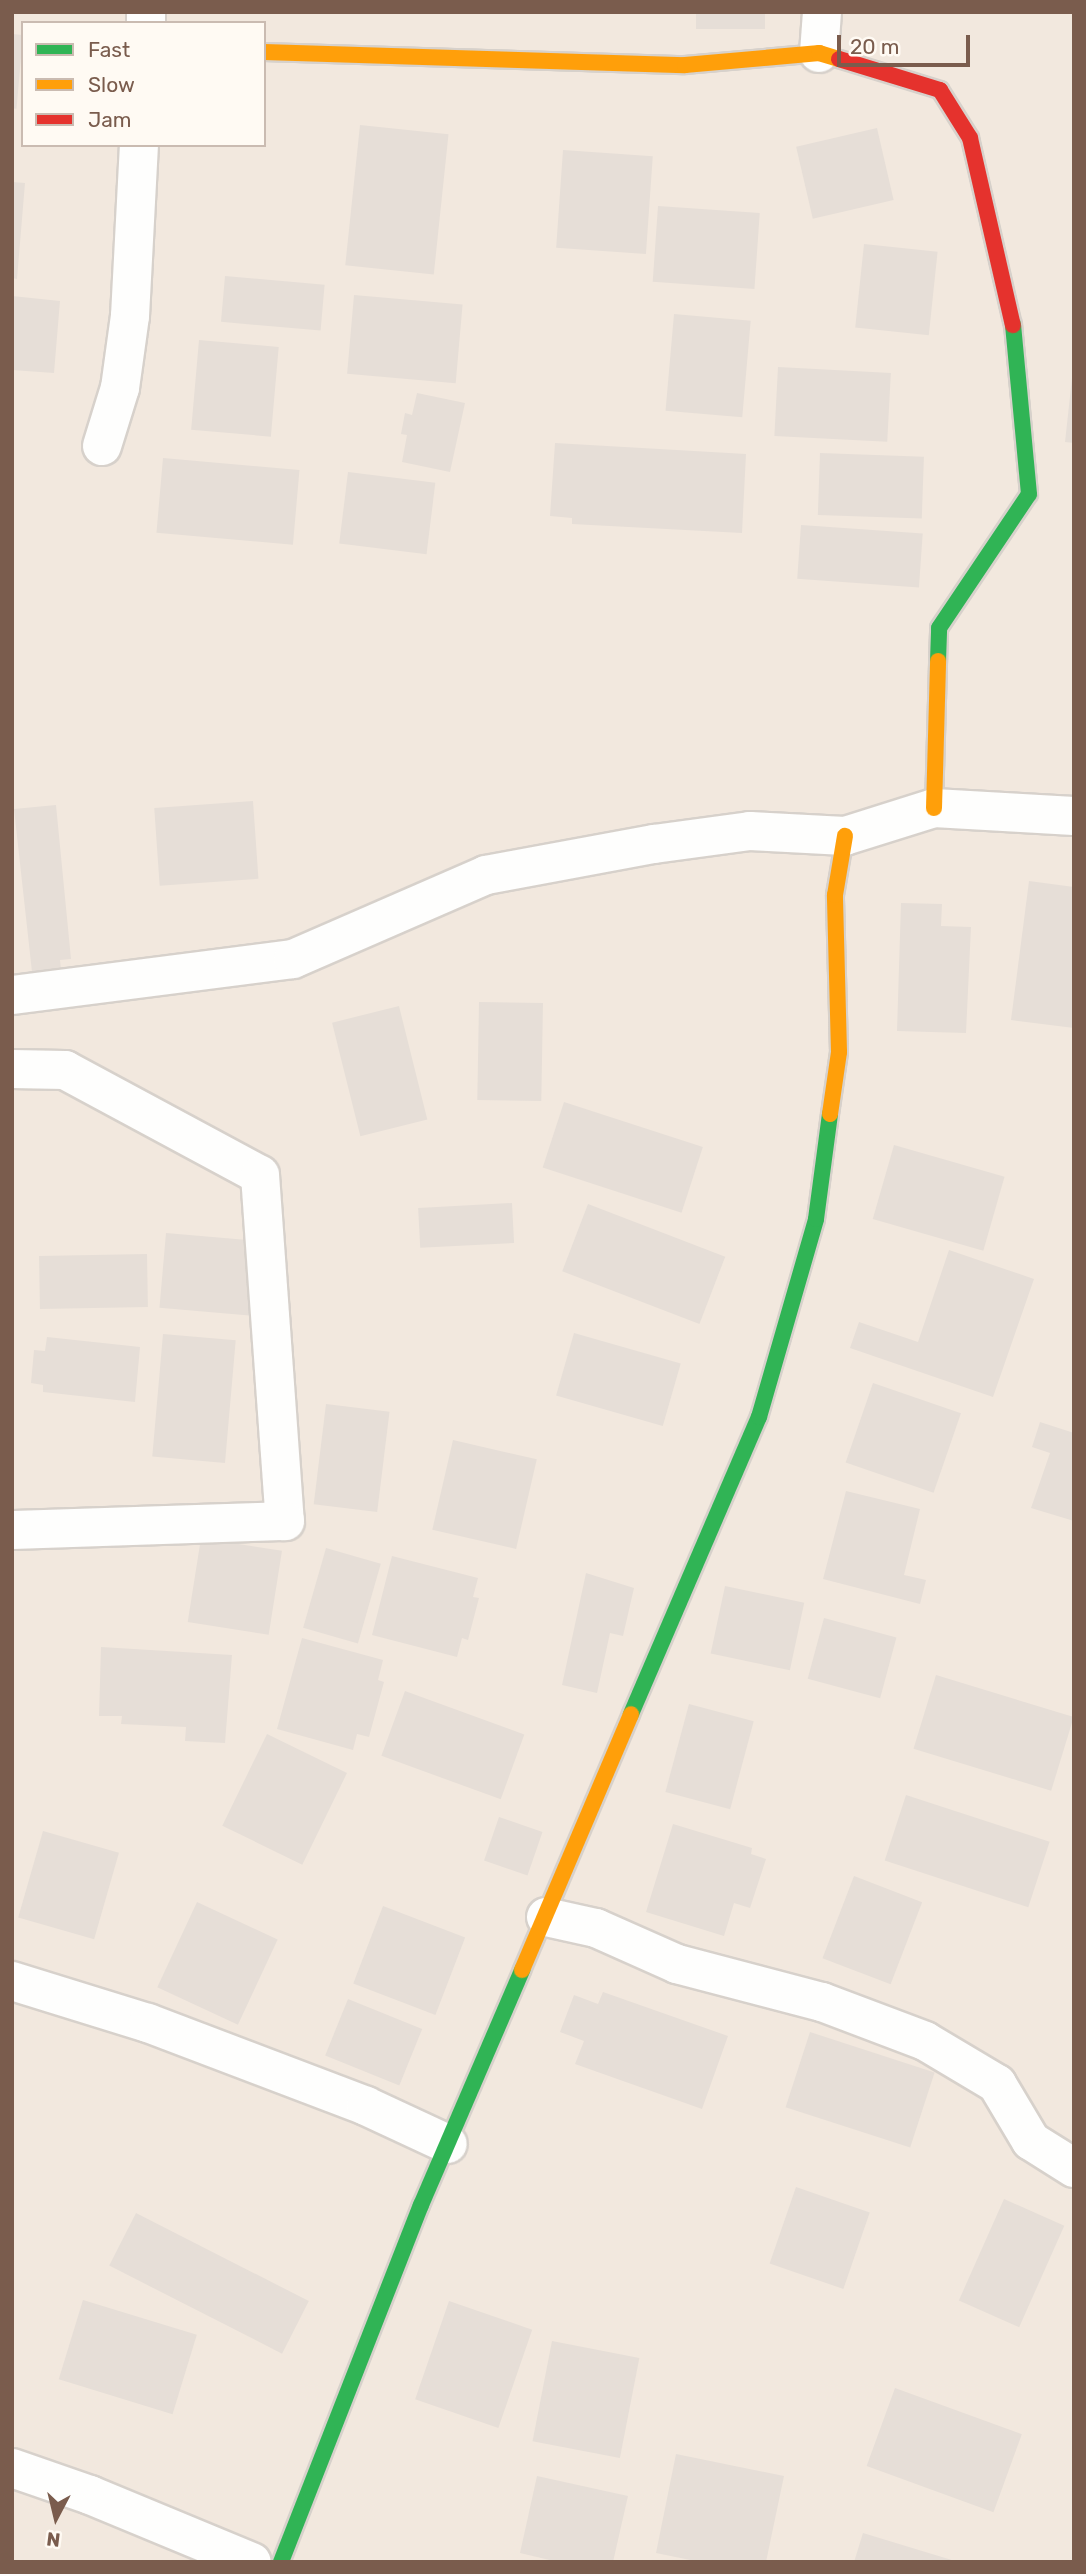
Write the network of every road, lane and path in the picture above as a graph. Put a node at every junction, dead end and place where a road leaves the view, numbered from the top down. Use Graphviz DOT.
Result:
graph roads {
  1 [pos="822,12"];
  2 [pos="266,52"];
  3 [pos="818,53"];
  4 [pos="139,147"];
  5 [pos="102,446"];
  6 [pos="934,808"];
  7 [pos="1074,816"];
  8 [pos="845,836"];
  9 [pos="12,995"];
  10 [pos="12,1069"];
  11 [pos="12,1530"];
  12 [pos="546,1917"];
  13 [pos="12,1981"];
  14 [pos="448,2144"];
  15 [pos="1074,2168"];
  16 [pos="12,2468"];
  17 [pos="207,2553"];
  18 [pos="252,2562"];
  19 [pos="281,2562"];
  1 -- 3 [label="street"];
  2 -- 3 [label="street"];
  3 -- 6 [label="street"];
  4 -- 5 [label="street"];
  6 -- 7 [label="street"];
  6 -- 8 [label="street"];
  8 -- 9 [label="street"];
  8 -- 12 [label="street"];
  10 -- 11 [label="street"];
  12 -- 14 [label="street"];
  12 -- 15 [label="street"];
  13 -- 14 [label="street"];
  14 -- 19 [label="street"];
  16 -- 17 [label="street"];
  17 -- 18 [label="street"];
}
